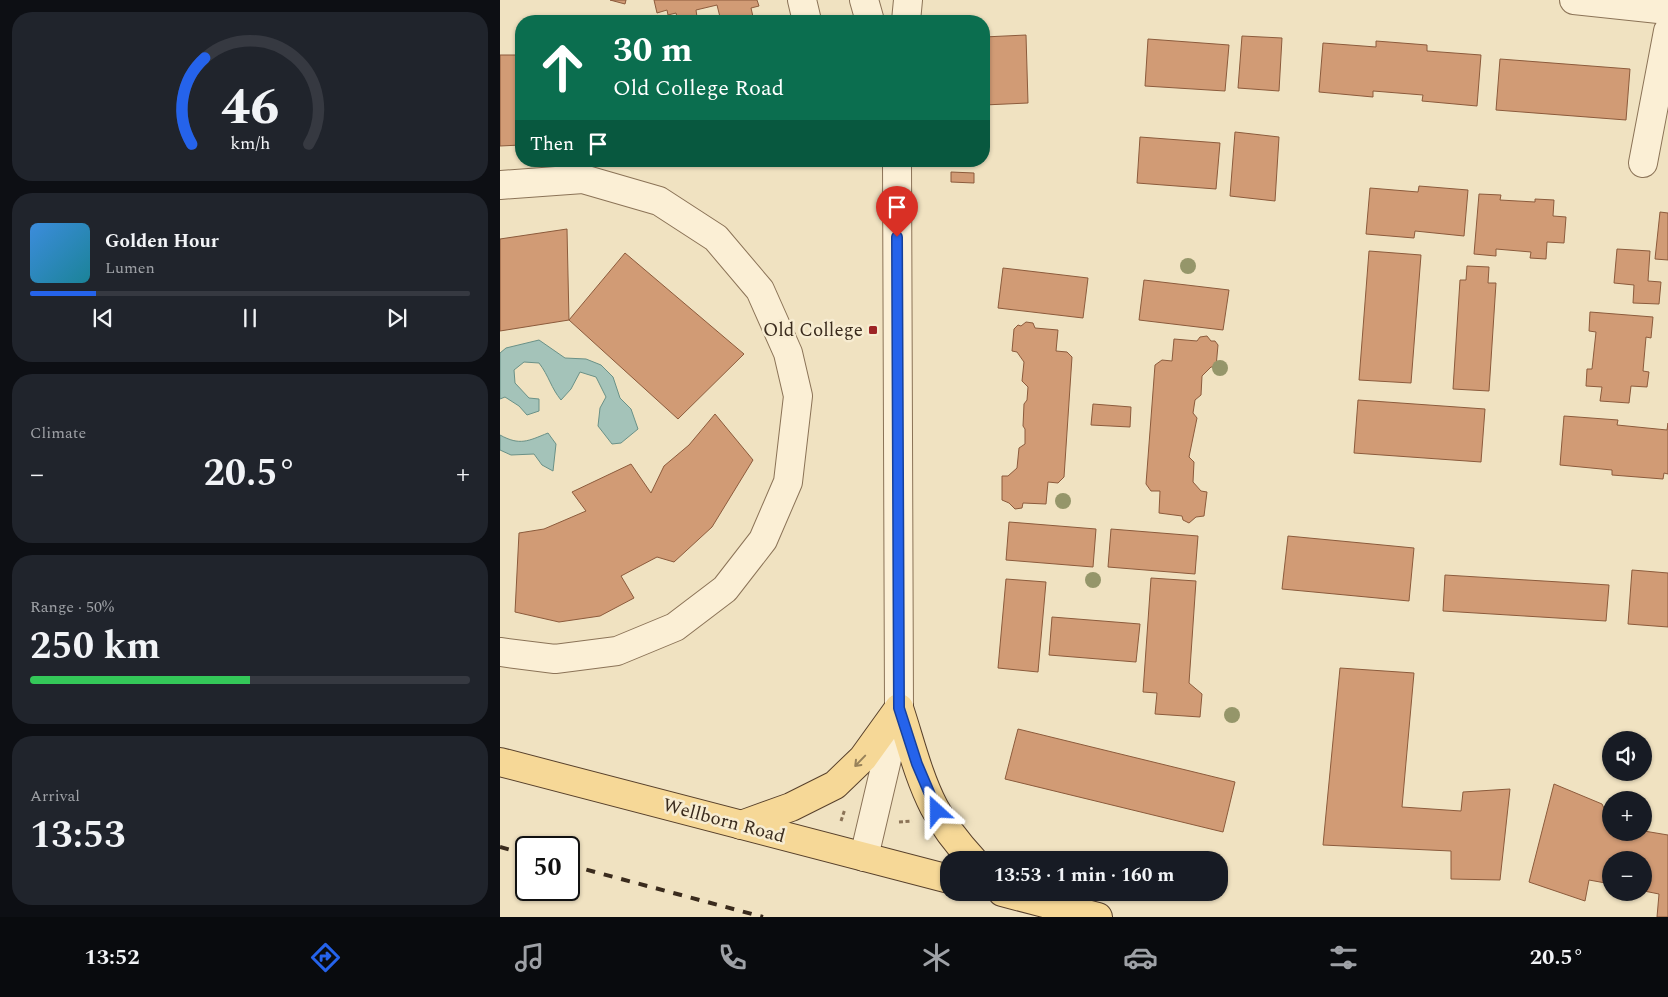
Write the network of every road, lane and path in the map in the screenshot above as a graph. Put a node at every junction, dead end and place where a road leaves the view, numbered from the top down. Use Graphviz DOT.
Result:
graph roads {
  1 [pos="802,0"];
  2 [pos="864,0"];
  3 [pos="908,0"];
  4 [pos="1574,0"];
  5 [pos="1668,10"];
  6 [pos="806,15"];
  7 [pos="868,15"];
  8 [pos="907,15"];
  9 [pos="1668,31"];
  10 [pos="1643,163"];
  11 [pos="896,167"];
  12 [pos="500,185"];
  13 [pos="500,652"];
  14 [pos="899,708"];
  15 [pos="500,762"];
  16 [pos="846,807"];
  17 [pos="916,820"];
  18 [pos="841,821"];
  19 [pos="893,823"];
  20 [pos="741,825"];
  21 [pos="965,851"];
  22 [pos="864,857"];
  23 [pos="940,877"];
  24 [pos="1035,901"];
  25 [pos="1098,917"];
  1 -- 6 [label="street"];
  2 -- 7 [label="street"];
  3 -- 8 [label="street"];
  4 -- 5 [label="street"];
  9 -- 10 [label="street"];
  11 -- 14 [label="street"];
  12 -- 13 [label="street"];
  14 -- 20 [label="main road, one-way"];
  14 -- 21 [label="main road"];
  14 -- 22 [label="street"];
  15 -- 20 [label="main road, Wellborn Road"];
  16 -- 18 [label="path"];
  17 -- 19 [label="path"];
  20 -- 22 [label="main road, Wellborn Road"];
  22 -- 23 [label="main road, Wellborn Road"];
  24 -- 25 [label="main road"];
}
